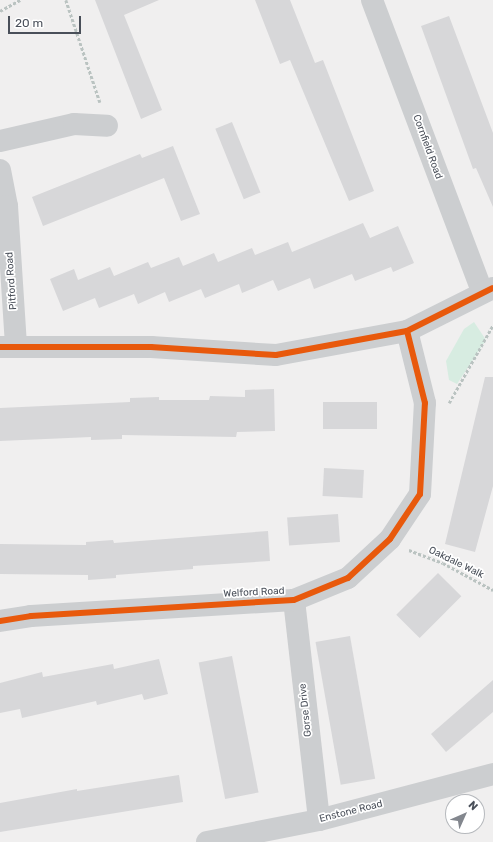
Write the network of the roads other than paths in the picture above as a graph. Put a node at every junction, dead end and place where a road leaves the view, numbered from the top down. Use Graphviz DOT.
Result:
graph roads {
  1 [pos="372,0"];
  2 [pos="107,126"];
  3 [pos="0,141"];
  4 [pos="0,170"];
  5 [pos="488,291"];
  6 [pos="407,331"];
  7 [pos="8,347"];
  8 [pos="294,600"];
  9 [pos="0,621"];
  10 [pos="493,774"];
  11 [pos="319,820"];
  12 [pos="207,842"];
  1 -- 5 [label="street, Cornfield Road"];
  2 -- 3 [label="street"];
  4 -- 7 [label="street, Pitford Road"];
  5 -- 6 [label="street"];
  6 -- 7 [label="street"];
  6 -- 8 [label="street, Welford Road"];
  8 -- 9 [label="street, Welford Road"];
  8 -- 11 [label="street, Gorse Drive"];
  10 -- 11 [label="street, Enstone Road"];
  11 -- 12 [label="street, Enstone Road"];
}
